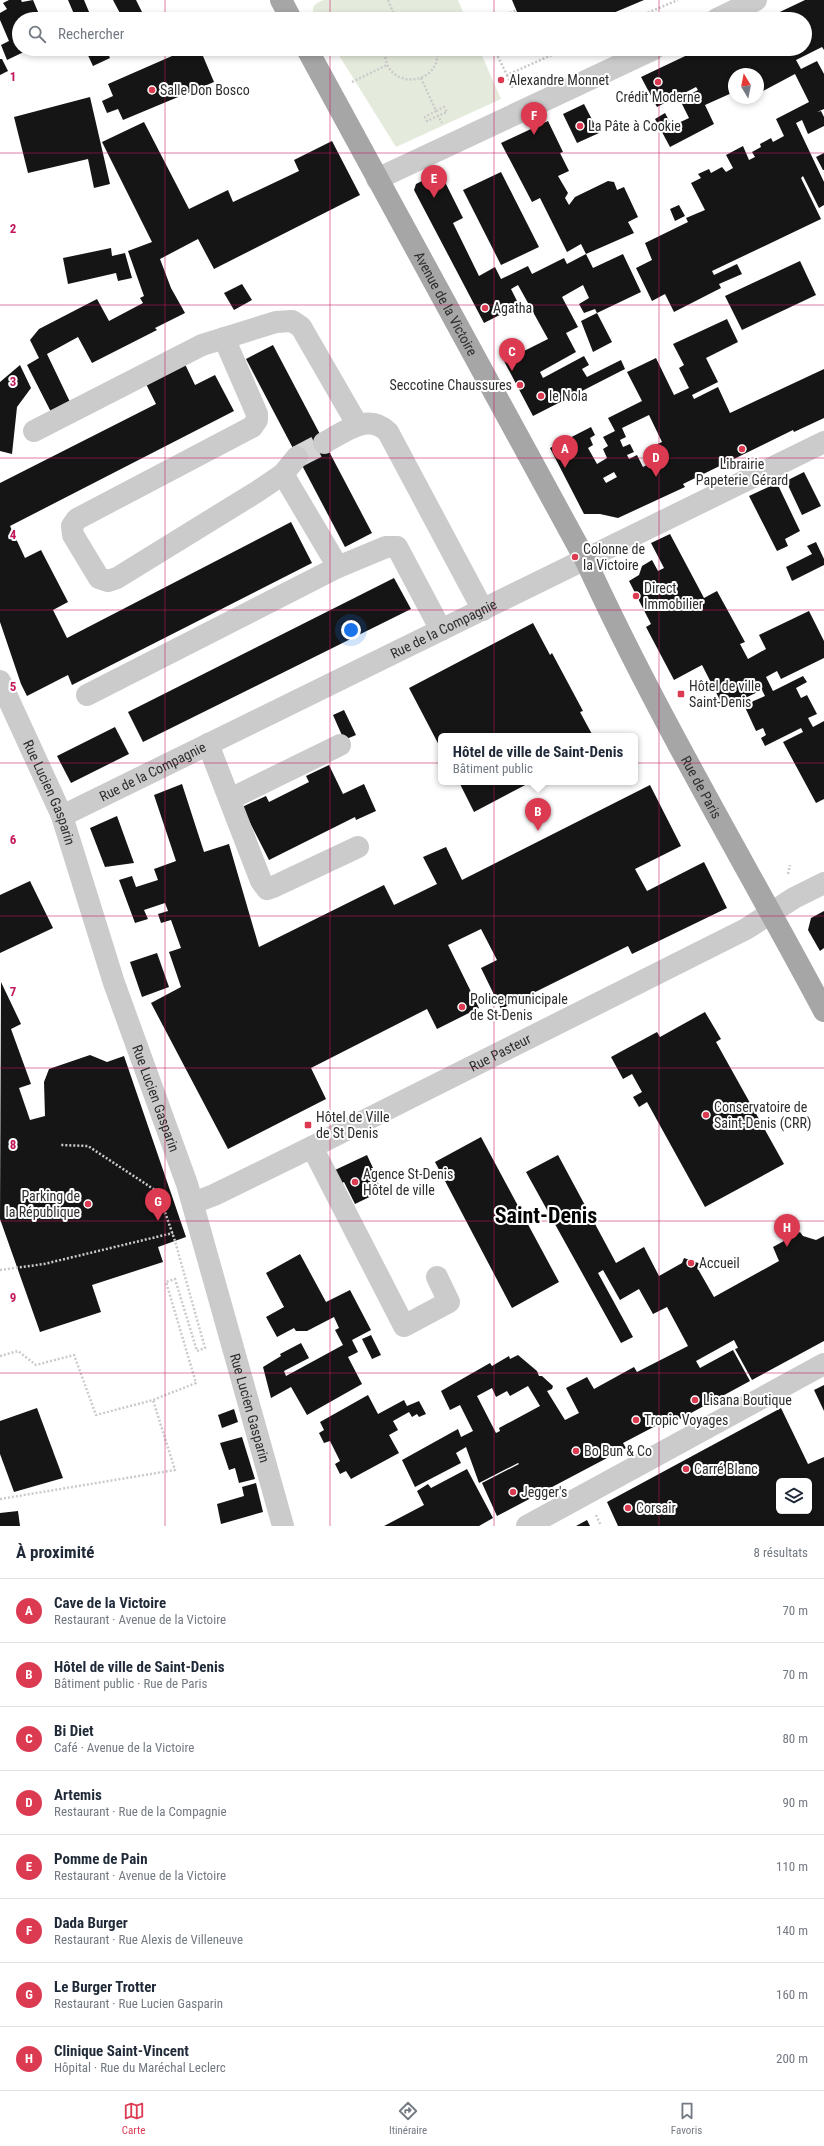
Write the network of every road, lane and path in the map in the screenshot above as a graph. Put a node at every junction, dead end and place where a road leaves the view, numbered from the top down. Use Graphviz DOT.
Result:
graph roads {
  1 [pos="388,0"];
  2 [pos="678,0"];
  3 [pos="749,2"];
  4 [pos="517,10"];
  5 [pos="393,12"];
  6 [pos="512,12"];
  7 [pos="650,12"];
  8 [pos="730,12"];
  9 [pos="311,56"];
  10 [pos="385,56"];
  11 [pos="437,56"];
  12 [pos="498,56"];
  13 [pos="549,56"];
  14 [pos="639,56"];
  15 [pos="387,65"];
  16 [pos="420,78"];
  17 [pos="354,81"];
  18 [pos="436,111"];
  19 [pos="438,116"];
  20 [pos="442,123"];
  21 [pos="377,179"];
  22 [pos="224,338"];
  23 [pos="357,424"];
  24 [pos="34,431"];
  25 [pos="824,442"];
  26 [pos="324,443"];
  27 [pos="297,457"];
  28 [pos="283,474"];
  29 [pos="585,559"];
  30 [pos="338,567"];
  31 [pos="483,610"];
  32 [pos="441,630"];
  33 [pos="0,681"];
  34 [pos="87,695"];
  35 [pos="208,744"];
  36 [pos="340,745"];
  37 [pos="230,800"];
  38 [pos="62,816"];
  39 [pos="358,848"];
  40 [pos="824,883"];
  41 [pos="771,913"];
  42 [pos="824,1011"];
  43 [pos="61,1145"];
  44 [pos="312,1147"];
  45 [pos="193,1203"];
  46 [pos="172,1233"];
  47 [pos="0,1270"];
  48 [pos="437,1277"];
  49 [pos="0,1356"];
  50 [pos="824,1364"];
  51 [pos="153,1400"];
  52 [pos="0,1499"];
  53 [pos="284,1526"];
  54 [pos="527,1526"];
  1 -- 5 [label="path"];
  2 -- 7 [label="path"];
  3 -- 8 [label="street"];
  4 -- 6 [label="path"];
  9 -- 21 [label="main road, Avenue de la Victoire"];
  10 -- 15 [label="path"];
  11 -- 16 [label="path"];
  12 -- 13 [label="path"];
  14 -- 21 [label="street"];
  15 -- 16 [label="path"];
  15 -- 17 [label="path"];
  16 -- 18 [label="path"];
  18 -- 19 [label="path"];
  18 -- 19 [label="path"];
  19 -- 20 [label="path"];
  21 -- 29 [label="main road, Avenue de la Victoire"];
  22 -- 23 [label="street"];
  22 -- 24 [label="street"];
  22 -- 28 [label="street"];
  23 -- 26 [label="street"];
  23 -- 31 [label="street"];
  25 -- 29 [label="street, Rue de la Compagnie"];
  27 -- 28 [label="street"];
  28 -- 30 [label="street"];
  29 -- 31 [label="street, Rue de la Compagnie"];
  29 -- 41 [label="main road, Rue de Paris"];
  30 -- 32 [label="street"];
  30 -- 34 [label="street"];
  31 -- 32 [label="street, Rue de la Compagnie"];
  32 -- 35 [label="street, Rue de la Compagnie"];
  33 -- 38 [label="street, Rue Lucien Gasparin"];
  35 -- 37 [label="street"];
  35 -- 38 [label="street, Rue de la Compagnie"];
  36 -- 37 [label="street"];
  37 -- 39 [label="street"];
  38 -- 45 [label="street, Rue Lucien Gasparin"];
  40 -- 41 [label="street, Rue Pasteur"];
  41 -- 42 [label="main road, Rue de Paris"];
  41 -- 44 [label="street, Rue Pasteur"];
  43 -- 46 [label="path"];
  44 -- 45 [label="street, Rue Pasteur"];
  44 -- 48 [label="street"];
  45 -- 53 [label="street, Rue Lucien Gasparin"];
  46 -- 47 [label="path"];
  46 -- 51 [label="path"];
  49 -- 51 [label="path"];
  50 -- 54 [label="street"];
  51 -- 52 [label="path"];
}
